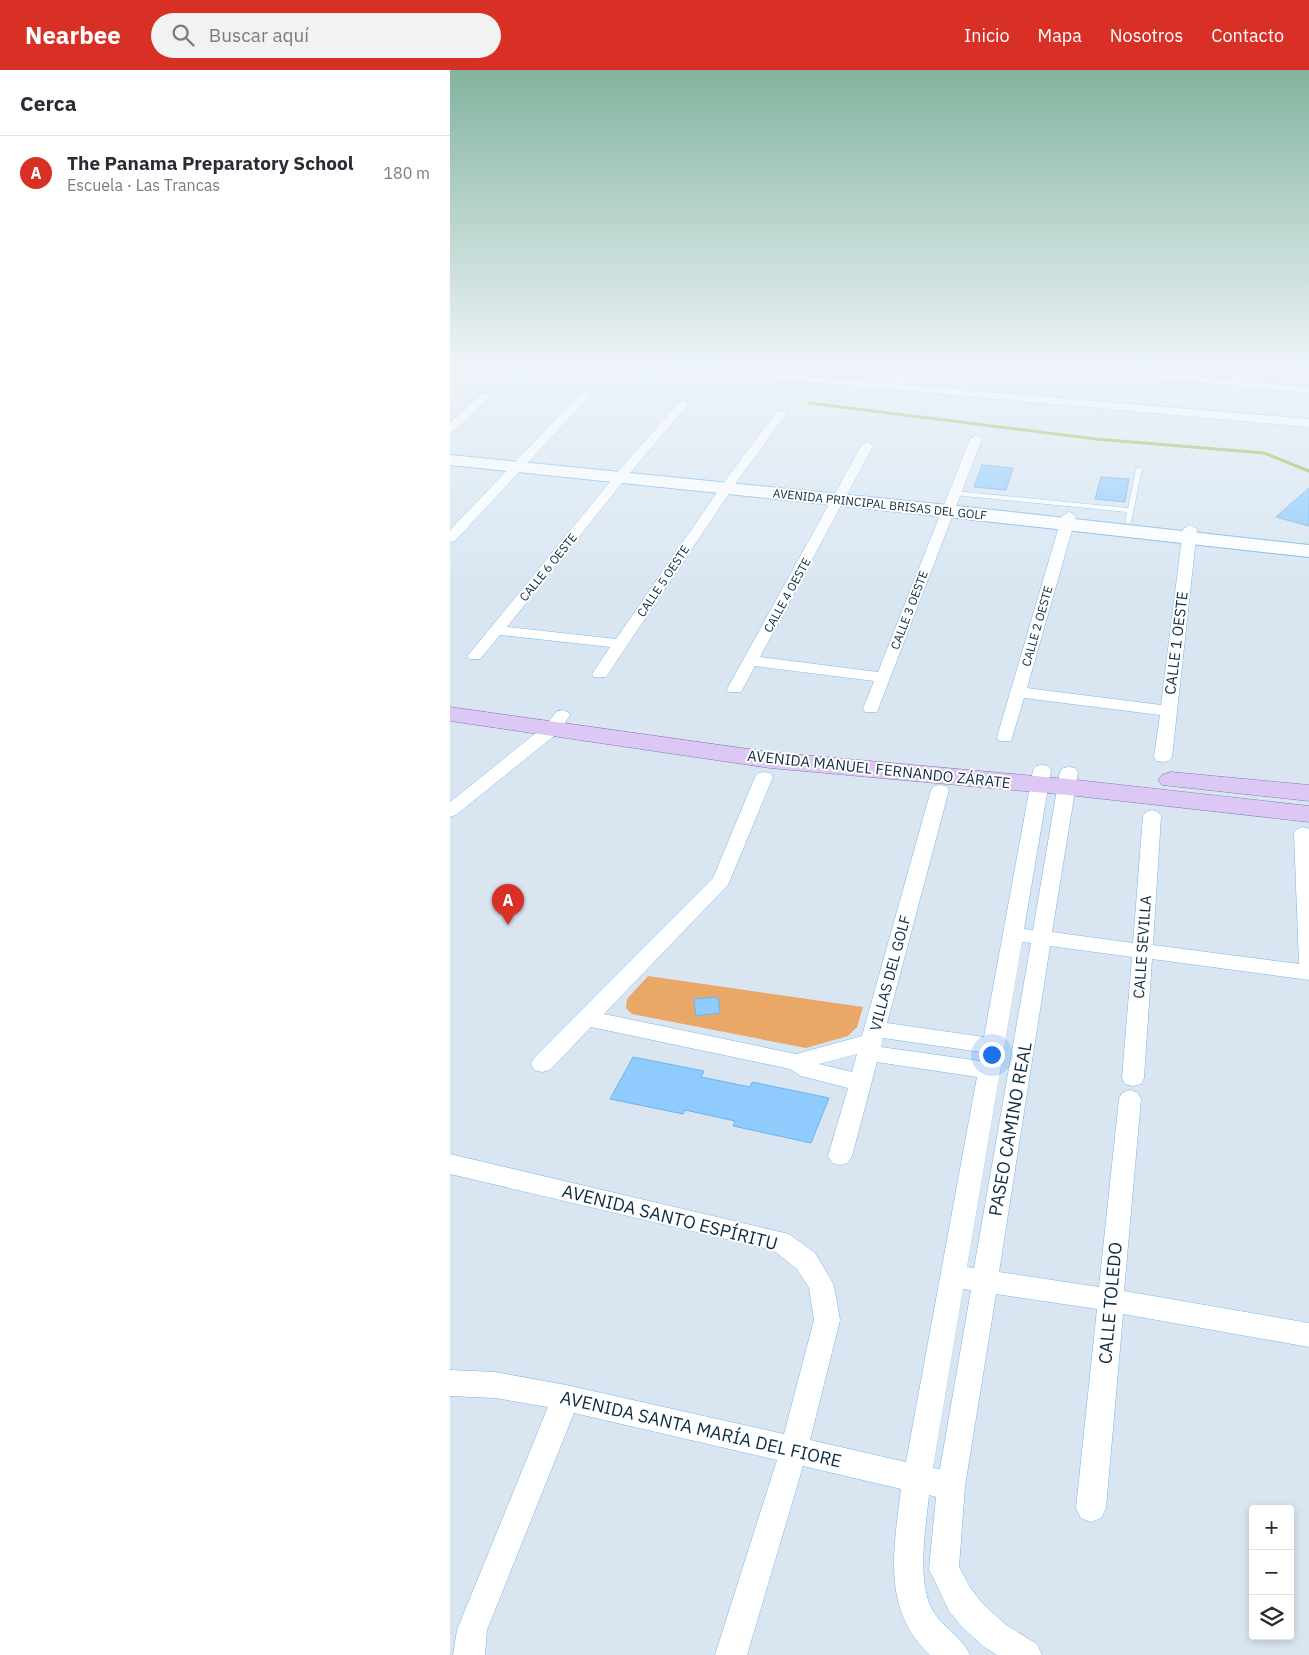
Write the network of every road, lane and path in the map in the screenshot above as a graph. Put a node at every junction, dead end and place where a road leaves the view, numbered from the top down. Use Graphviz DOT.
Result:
graph roads {
  1 [pos="546,437"];
  2 [pos="655,437"];
  3 [pos="763,437"];
  4 [pos="976,439"];
  5 [pos="867,446"];
  6 [pos="450,453"];
  7 [pos="450,460"];
  8 [pos="521,464"];
  9 [pos="1139,469"];
  10 [pos="623,474"];
  11 [pos="728,485"];
  12 [pos="840,496"];
  13 [pos="951,502"];
  14 [pos="1069,515"];
  15 [pos="1129,516"];
  16 [pos="1189,533"];
  17 [pos="450,538"];
  18 [pos="1309,542"];
  19 [pos="1309,551"];
  20 [pos="498,630"];
  21 [pos="621,644"];
  22 [pos="475,656"];
  23 [pos="750,661"];
  24 [pos="600,674"];
  25 [pos="883,677"];
  26 [pos="735,689"];
  27 [pos="1018,692"];
  28 [pos="450,697"];
  29 [pos="871,709"];
  30 [pos="1168,711"];
  31 [pos="450,714"];
  32 [pos="558,722"];
  33 [pos="1005,737"];
  34 [pos="1163,757"];
  35 [pos="764,777"];
  36 [pos="1041,777"];
  37 [pos="1068,780"];
  38 [pos="940,790"];
  39 [pos="1309,792"];
  40 [pos="450,811"];
  41 [pos="1152,816"];
  42 [pos="1306,824"];
  43 [pos="1013,934"];
  44 [pos="1043,937"];
  45 [pos="1142,950"];
  46 [pos="1309,968"];
  47 [pos="1309,973"];
  48 [pos="586,1018"];
  49 [pos="872,1041"];
  50 [pos="993,1046"];
  51 [pos="796,1062"];
  52 [pos="542,1064"];
  53 [pos="989,1071"];
  54 [pos="860,1082"];
  55 [pos="1131,1088"];
  56 [pos="840,1156"];
  57 [pos="450,1164"];
  58 [pos="953,1276"];
  59 [pos="985,1282"];
  60 [pos="1110,1300"];
  61 [pos="1309,1334"];
  62 [pos="450,1383"];
  63 [pos="566,1398"];
  64 [pos="794,1450"];
  65 [pos="917,1478"];
  66 [pos="951,1486"];
  67 [pos="1091,1508"];
  68 [pos="469,1655"];
  69 [pos="731,1655"];
  70 [pos="954,1655"];
  71 [pos="1026,1655"];
  1 -- 8 [label="street"];
  2 -- 10 [label="street"];
  3 -- 11 [label="street, CALLE 5 OESTE"];
  4 -- 13 [label="street, CALLE 3 OESTE"];
  5 -- 12 [label="street, CALLE 4 OESTE"];
  6 -- 8 [label="street, AVENIDA PRINCIPAL BRISAS DEL GOLF"];
  7 -- 8 [label="street, AVENIDA PRINCIPAL BRISAS DEL GOLF"];
  8 -- 10 [label="street, AVENIDA PRINCIPAL BRISAS DEL GOLF"];
  8 -- 17 [label="street"];
  9 -- 15 [label="lane"];
  10 -- 11 [label="street, AVENIDA PRINCIPAL BRISAS DEL GOLF"];
  10 -- 20 [label="street, CALLE 6 OESTE"];
  11 -- 12 [label="street, AVENIDA PRINCIPAL BRISAS DEL GOLF"];
  11 -- 21 [label="street, CALLE 5 OESTE"];
  12 -- 13 [label="street, AVENIDA PRINCIPAL BRISAS DEL GOLF"];
  12 -- 23 [label="street, CALLE 4 OESTE"];
  13 -- 14 [label="street, AVENIDA PRINCIPAL BRISAS DEL GOLF"];
  13 -- 25 [label="street, CALLE 3 OESTE"];
  14 -- 15 [label="street, AVENIDA PRINCIPAL BRISAS DEL GOLF"];
  14 -- 16 [label="street, AVENIDA PRINCIPAL BRISAS DEL GOLF"];
  14 -- 27 [label="street, CALLE 2 OESTE"];
  15 -- 16 [label="street, AVENIDA PRINCIPAL BRISAS DEL GOLF"];
  16 -- 18 [label="street, AVENIDA PRINCIPAL BRISAS DEL GOLF"];
  16 -- 19 [label="street, AVENIDA PRINCIPAL BRISAS DEL GOLF"];
  16 -- 30 [label="street, CALLE 1 OESTE"];
  20 -- 21 [label="street"];
  20 -- 22 [label="street, CALLE 6 OESTE"];
  21 -- 24 [label="street, CALLE 5 OESTE"];
  23 -- 25 [label="street"];
  23 -- 26 [label="street, CALLE 4 OESTE"];
  25 -- 29 [label="street, CALLE 3 OESTE"];
  27 -- 30 [label="street"];
  27 -- 33 [label="street, CALLE 2 OESTE"];
  28 -- 32 [label="main road, AVENIDA MANUEL FERNANDO ZÁRATE"];
  30 -- 34 [label="street, CALLE 1 OESTE"];
  31 -- 32 [label="main road, AVENIDA MANUEL FERNANDO ZÁRATE"];
  32 -- 36 [label="main road, AVENIDA MANUEL FERNANDO ZÁRATE"];
  32 -- 40 [label="street"];
  35 -- 48 [label="street"];
  36 -- 37 [label="main road, AVENIDA MANUEL FERNANDO ZÁRATE"];
  36 -- 43 [label="street, PASEO CAMINO REAL"];
  37 -- 39 [label="main road, AVENIDA MANUEL FERNANDO ZÁRATE"];
  37 -- 42 [label="main road, AVENIDA MANUEL FERNANDO ZÁRATE"];
  37 -- 44 [label="street, PASEO CAMINO REAL"];
  38 -- 49 [label="street, VILLAS DEL GOLF"];
  41 -- 45 [label="street, CALLE SEVILLA"];
  42 -- 46 [label="street"];
  43 -- 44 [label="street"];
  43 -- 50 [label="street, PASEO CAMINO REAL"];
  44 -- 45 [label="street"];
  44 -- 59 [label="street, PASEO CAMINO REAL"];
  45 -- 47 [label="street"];
  45 -- 55 [label="street, CALLE SEVILLA"];
  48 -- 51 [label="street"];
  48 -- 52 [label="street"];
  49 -- 50 [label="street"];
  49 -- 51 [label="street"];
  49 -- 53 [label="street"];
  49 -- 54 [label="street, VILLAS DEL GOLF"];
  50 -- 53 [label="street, PASEO CAMINO REAL"];
  51 -- 54 [label="street"];
  53 -- 58 [label="street, PASEO CAMINO REAL"];
  54 -- 56 [label="street, VILLAS DEL GOLF"];
  55 -- 60 [label="street, CALLE TOLEDO"];
  57 -- 64 [label="street, AVENIDA SANTO ESPÍRITU"];
  58 -- 59 [label="street"];
  58 -- 65 [label="street, PASEO CAMINO REAL"];
  59 -- 60 [label="street"];
  59 -- 66 [label="street, PASEO CAMINO REAL"];
  60 -- 61 [label="street"];
  60 -- 67 [label="street, CALLE TOLEDO"];
  62 -- 63 [label="street, AVENIDA SANTA MARÍA DEL FIORE"];
  63 -- 64 [label="street, AVENIDA SANTA MARÍA DEL FIORE"];
  63 -- 68 [label="street"];
  64 -- 65 [label="street, AVENIDA SANTA MARÍA DEL FIORE"];
  64 -- 69 [label="street, AVENIDA SANTO ESPÍRITU"];
  65 -- 66 [label="street, AVENIDA SANTA MARÍA DEL FIORE"];
  65 -- 70 [label="street"];
  66 -- 71 [label="street, PASEO CAMINO REAL"];
}
